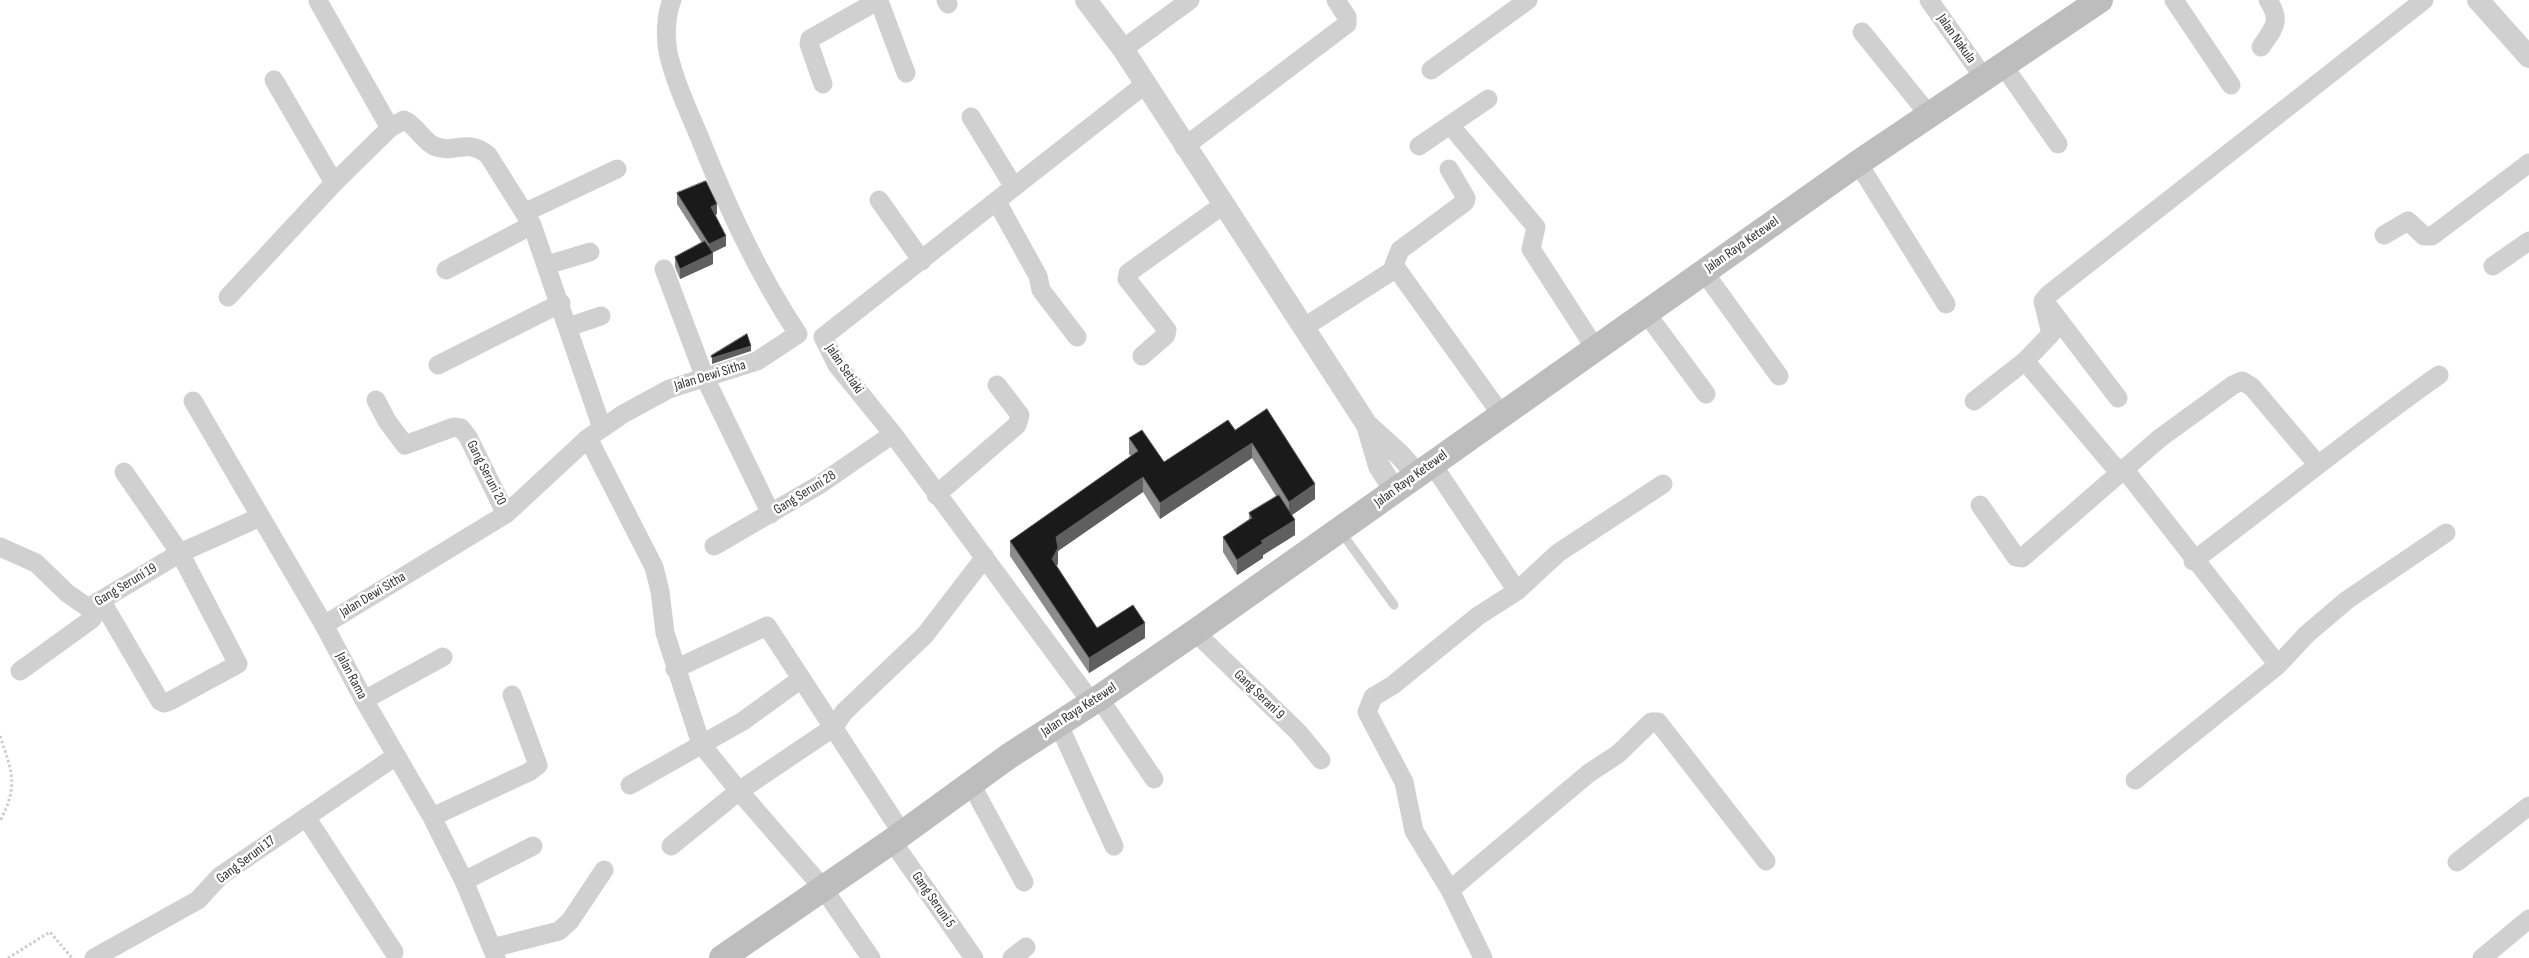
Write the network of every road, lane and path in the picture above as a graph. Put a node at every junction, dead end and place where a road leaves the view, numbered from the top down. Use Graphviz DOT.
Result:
graph roads {
  1 [pos="672,0"];
  2 [pos="879,0"];
  3 [pos="1086,0"];
  4 [pos="1190,0"];
  5 [pos="1336,0"];
  6 [pos="1528,0"];
  7 [pos="1929,0"];
  8 [pos="2100,0"];
  9 [pos="2174,0"];
  10 [pos="2268,0"];
  11 [pos="2424,0"];
  12 [pos="2478,0"];
  13 [pos="318,1"];
  14 [pos="1862,32"];
  15 [pos="2261,47"];
  16 [pos="1122,49"];
  17 [pos="2529,57"];
  18 [pos="1431,70"];
  19 [pos="1994,72"];
  20 [pos="906,73"];
  21 [pos="274,80"];
  22 [pos="823,84"];
  23 [pos="2231,85"];
  24 [pos="1144,86"];
  25 [pos="1488,99"];
  26 [pos="1930,116"];
  27 [pos="971,117"];
  28 [pos="1450,125"];
  29 [pos="390,128"];
  30 [pos="2058,144"];
  31 [pos="1184,146"];
  32 [pos="1419,146"];
  33 [pos="2529,162"];
  34 [pos="1858,163"];
  35 [pos="617,169"];
  36 [pos="1448,169"];
  37 [pos="334,183"];
  38 [pos="1014,187"];
  39 [pos="880,200"];
  40 [pos="997,202"];
  41 [pos="1223,205"];
  42 [pos="529,219"];
  43 [pos="2384,235"];
  44 [pos="2529,241"];
  45 [pos="590,252"];
  46 [pos="922,261"];
  47 [pos="547,265"];
  48 [pos="2493,266"];
  49 [pos="664,269"];
  50 [pos="1395,269"];
  51 [pos="446,270"];
  52 [pos="1704,272"];
  53 [pos="228,297"];
  54 [pos="2043,299"];
  55 [pos="561,303"];
  56 [pos="1946,304"];
  57 [pos="1646,313"];
  58 [pos="601,316"];
  59 [pos="568,326"];
  60 [pos="1303,328"];
  61 [pos="798,334"];
  62 [pos="823,337"];
  63 [pos="1077,337"];
  64 [pos="1595,348"];
  65 [pos="1142,356"];
  66 [pos="2025,360"];
  67 [pos="438,365"];
  68 [pos="2439,375"];
  69 [pos="1779,376"];
  70 [pos="705,378"];
  71 [pos="998,385"];
  72 [pos="1706,394"];
  73 [pos="2118,398"];
  74 [pos="376,400"];
  75 [pos="1974,401"];
  76 [pos="193,402"];
  77 [pos="1501,414"];
  78 [pos="1367,425"];
  79 [pos="595,433"];
  80 [pos="893,434"];
  81 [pos="2318,465"];
  82 [pos="1425,470"];
  83 [pos="2123,471"];
  84 [pos="124,472"];
  85 [pos="1663,484"];
  86 [pos="1396,491"];
  87 [pos="936,495"];
  88 [pos="1980,505"];
  89 [pos="506,514"];
  90 [pos="771,514"];
  91 [pos="260,517"];
  92 [pos="1339,530"];
  93 [pos="2446,533"];
  94 [pos="714,546"];
  95 [pos="0,547"];
  96 [pos="180,553"];
  97 [pos="985,557"];
  98 [pos="2193,561"];
  99 [pos="1517,591"];
  100 [pos="97,603"];
  101 [pos="1394,605"];
  102 [pos="324,625"];
  103 [pos="1195,632"];
  104 [pos="443,657"];
  105 [pos="2278,665"];
  106 [pos="675,669"];
  107 [pos="20,671"];
  108 [pos="801,679"];
  109 [pos="512,695"];
  110 [pos="364,700"];
  111 [pos="1096,700"];
  112 [pos="1058,723"];
  113 [pos="834,727"];
  114 [pos="0,736"];
  115 [pos="701,744"];
  116 [pos="396,756"];
  117 [pos="1321,760"];
  118 [pos="1154,779"];
  119 [pos="2135,780"];
  120 [pos="971,784"];
  121 [pos="630,785"];
  122 [pos="739,792"];
  123 [pos="2529,806"];
  124 [pos="306,817"];
  125 [pos="432,817"];
  126 [pos="0,821"];
  127 [pos="897,837"];
  128 [pos="533,846"];
  129 [pos="671,846"];
  130 [pos="1114,846"];
  131 [pos="1766,861"];
  132 [pos="2456,862"];
  133 [pos="604,870"];
  134 [pos="464,881"];
  135 [pos="1024,882"];
  136 [pos="823,888"];
  137 [pos="1450,890"];
  138 [pos="2529,919"];
  139 [pos="394,952"];
  140 [pos="494,953"];
  141 [pos="8,958"];
  142 [pos="72,958"];
  143 [pos="94,958"];
  144 [pos="722,958"];
  145 [pos="871,958"];
  146 [pos="974,958"];
  147 [pos="1483,958"];
  148 [pos="2482,958"];
  1 -- 61 [label="street"];
  2 -- 20 [label="street"];
  2 -- 22 [label="street"];
  3 -- 16 [label="street"];
  4 -- 16 [label="street"];
  5 -- 31 [label="street"];
  6 -- 18 [label="street"];
  7 -- 19 [label="street, Jalan Nakula"];
  8 -- 19 [label="main road, Jalan Raya Ketewel"];
  9 -- 23 [label="street"];
  10 -- 15 [label="street"];
  11 -- 54 [label="street"];
  12 -- 17 [label="street"];
  13 -- 29 [label="street"];
  14 -- 26 [label="street"];
  16 -- 24 [label="street"];
  19 -- 26 [label="main road, Jalan Raya Ketewel"];
  19 -- 30 [label="street, Jalan Nakula"];
  21 -- 37 [label="street"];
  24 -- 31 [label="street"];
  24 -- 38 [label="street, Jalan Setiaki"];
  25 -- 28 [label="street"];
  26 -- 34 [label="main road, Jalan Raya Ketewel"];
  27 -- 38 [label="street"];
  28 -- 32 [label="street"];
  28 -- 64 [label="street"];
  29 -- 37 [label="street"];
  29 -- 42 [label="street"];
  31 -- 41 [label="street"];
  33 -- 43 [label="street"];
  34 -- 52 [label="main road, Jalan Raya Ketewel"];
  34 -- 56 [label="street"];
  35 -- 42 [label="street"];
  36 -- 50 [label="street"];
  37 -- 53 [label="street"];
  38 -- 40 [label="street, Jalan Setiaki"];
  39 -- 46 [label="street"];
  40 -- 46 [label="street, Jalan Setiaki"];
  40 -- 63 [label="street"];
  41 -- 60 [label="street"];
  41 -- 65 [label="street"];
  42 -- 47 [label="street"];
  42 -- 51 [label="street"];
  44 -- 48 [label="street"];
  45 -- 47 [label="street"];
  46 -- 62 [label="street, Jalan Setiaki"];
  47 -- 55 [label="street"];
  49 -- 70 [label="street"];
  50 -- 60 [label="street"];
  50 -- 77 [label="street"];
  52 -- 57 [label="main road, Jalan Raya Ketewel"];
  52 -- 69 [label="street"];
  54 -- 66 [label="street"];
  54 -- 73 [label="street"];
  55 -- 59 [label="street"];
  55 -- 67 [label="street"];
  57 -- 64 [label="main road, Jalan Raya Ketewel"];
  57 -- 72 [label="street"];
  58 -- 59 [label="street"];
  59 -- 79 [label="street"];
  60 -- 78 [label="street"];
  61 -- 62 [label="street"];
  61 -- 70 [label="street, Jalan Dewi Sitha"];
  62 -- 80 [label="street, Jalan Setiaki"];
  64 -- 77 [label="main road, Jalan Raya Ketewel"];
  66 -- 75 [label="street"];
  66 -- 83 [label="street"];
  68 -- 81 [label="street"];
  70 -- 79 [label="street, Jalan Dewi Sitha"];
  70 -- 90 [label="street"];
  71 -- 87 [label="street"];
  74 -- 89 [label="street, Gang Seruni 20"];
  76 -- 91 [label="street, Jalan Rama"];
  77 -- 82 [label="main road, Jalan Raya Ketewel"];
  78 -- 82 [label="street"];
  78 -- 86 [label="street"];
  79 -- 89 [label="street, Jalan Dewi Sitha"];
  79 -- 106 [label="street"];
  80 -- 87 [label="street, Jalan Setiaki"];
  80 -- 90 [label="street, Gang Seruni 28"];
  81 -- 83 [label="street"];
  81 -- 98 [label="street"];
  82 -- 86 [label="main road, Jalan Raya Ketewel"];
  82 -- 99 [label="street"];
  83 -- 88 [label="street"];
  83 -- 98 [label="street"];
  84 -- 96 [label="street"];
  85 -- 99 [label="street"];
  86 -- 92 [label="main road, Jalan Raya Ketewel"];
  87 -- 97 [label="street, Jalan Setiaki"];
  89 -- 102 [label="street, Jalan Dewi Sitha"];
  90 -- 94 [label="street, Gang Seruni 28"];
  91 -- 96 [label="street, Gang Seruni 19"];
  91 -- 102 [label="street, Jalan Rama"];
  92 -- 101 [label="lane"];
  92 -- 103 [label="main road, Jalan Raya Ketewel"];
  93 -- 105 [label="street"];
  95 -- 100 [label="street, Gang Seruni 19"];
  96 -- 100 [label="street, Gang Seruni 19"];
  96 -- 100 [label="street"];
  97 -- 111 [label="street, Jalan Setiaki"];
  97 -- 113 [label="street"];
  98 -- 105 [label="street"];
  99 -- 137 [label="street"];
  100 -- 107 [label="street"];
  102 -- 110 [label="street, Jalan Rama"];
  103 -- 111 [label="main road, Jalan Raya Ketewel"];
  103 -- 117 [label="street, Gang Serani 9"];
  104 -- 110 [label="street"];
  105 -- 119 [label="street"];
  106 -- 108 [label="street, Gang Seruni 5"];
  106 -- 115 [label="street"];
  108 -- 113 [label="street, Gang Seruni 5"];
  108 -- 115 [label="street"];
  109 -- 125 [label="street"];
  110 -- 116 [label="street, Jalan Rama"];
  111 -- 112 [label="main road, Jalan Raya Ketewel"];
  111 -- 118 [label="street, Jalan Setiaki"];
  112 -- 120 [label="main road, Jalan Raya Ketewel"];
  112 -- 130 [label="street"];
  113 -- 122 [label="street"];
  113 -- 127 [label="street, Gang Seruni 5"];
  114 -- 126 [label="path"];
  115 -- 121 [label="street"];
  115 -- 122 [label="street"];
  116 -- 124 [label="street, Gang Seruni 17"];
  116 -- 125 [label="street, Jalan Rama"];
  120 -- 127 [label="main road, Jalan Raya Ketewel"];
  120 -- 135 [label="street"];
  122 -- 129 [label="street"];
  122 -- 136 [label="street"];
  123 -- 132 [label="street"];
  124 -- 139 [label="street"];
  124 -- 143 [label="street, Gang Seruni 17"];
  125 -- 134 [label="street, Jalan Rama"];
  127 -- 136 [label="main road, Jalan Raya Ketewel"];
  127 -- 146 [label="street, Gang Seruni 5"];
  128 -- 134 [label="street"];
  131 -- 137 [label="street"];
  133 -- 140 [label="street"];
  134 -- 140 [label="street, Jalan Rama"];
  136 -- 144 [label="main road, Jalan Raya Ketewel"];
  136 -- 145 [label="street"];
  137 -- 147 [label="street"];
  138 -- 148 [label="street"];
  141 -- 142 [label="path"];
}
